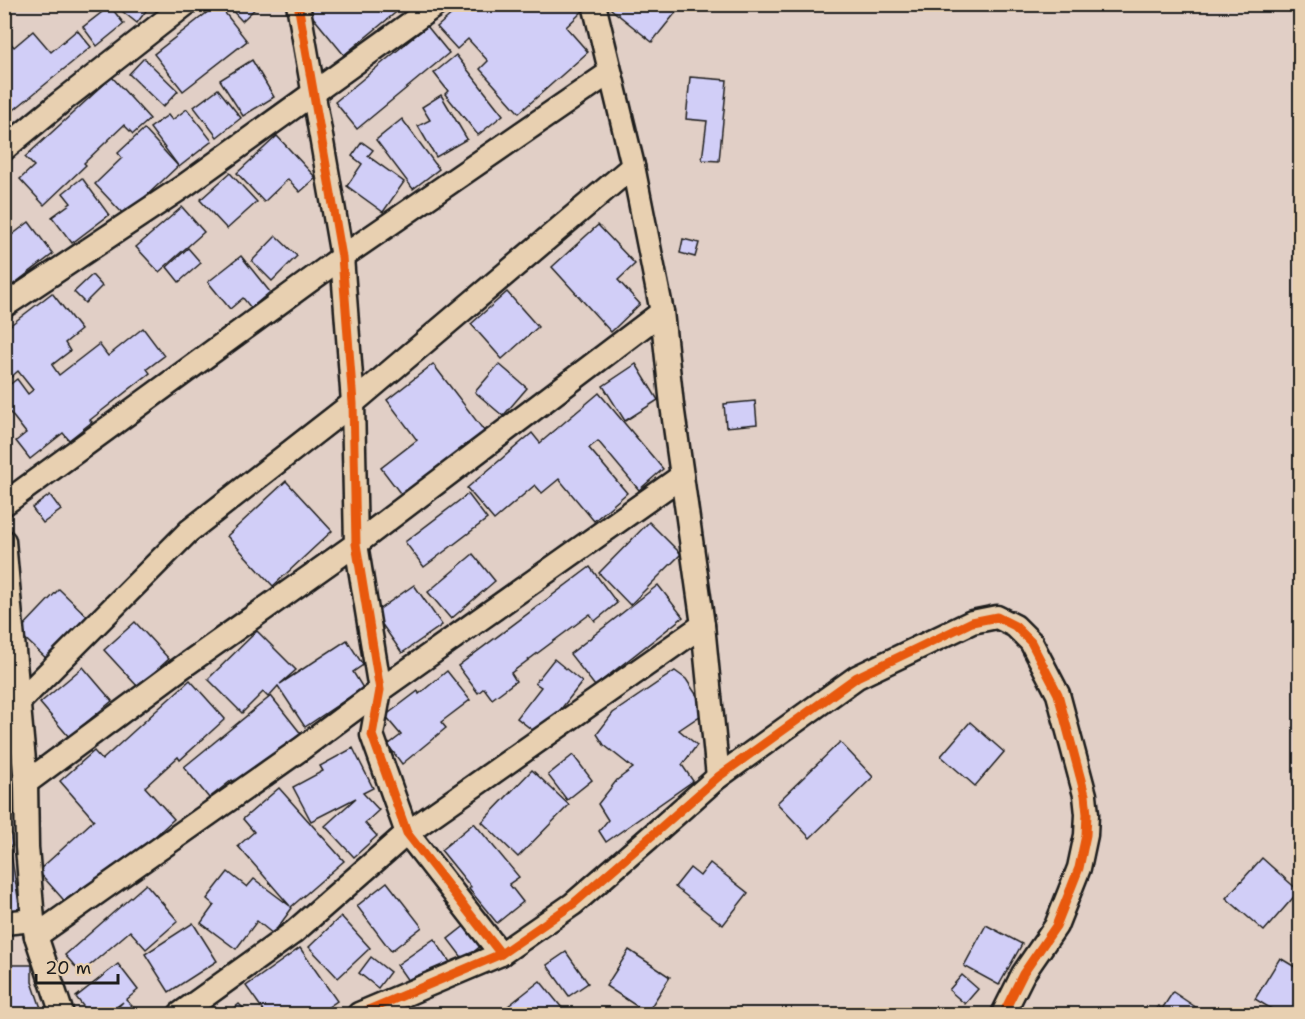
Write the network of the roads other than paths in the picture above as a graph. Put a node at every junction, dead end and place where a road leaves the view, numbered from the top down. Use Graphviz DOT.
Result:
graph roads {
  1 [pos="186,4"];
  2 [pos="298,4"];
  3 [pos="437,4"];
  4 [pos="594,4"];
  5 [pos="609,73"];
  6 [pos="315,93"];
  7 [pos="5,147"];
  8 [pos="633,166"];
  9 [pos="342,257"];
  10 [pos="4,306"];
  11 [pos="662,312"];
  12 [pos="353,403"];
  13 [pos="682,476"];
  14 [pos="4,504"];
  15 [pos="4,541"];
  16 [pos="356,544"];
  17 [pos="702,625"];
  18 [pos="380,690"];
  19 [pos="18,703"];
  20 [pos="718,777"];
  21 [pos="26,783"];
  22 [pos="407,833"];
  23 [pos="4,923"];
  24 [pos="35,928"];
  25 [pos="501,954"];
  26 [pos="369,1013"];
  27 [pos="62,1014"];
  28 [pos="180,1014"];
  29 [pos="1003,1014"];
  1 -- 7 [label="street"];
  2 -- 6 [label="street"];
  3 -- 6 [label="street"];
  4 -- 5 [label="street"];
  5 -- 8 [label="street"];
  5 -- 9 [label="street"];
  6 -- 9 [label="street"];
  6 -- 10 [label="street"];
  8 -- 11 [label="street"];
  8 -- 12 [label="street"];
  9 -- 12 [label="street"];
  9 -- 14 [label="street"];
  11 -- 13 [label="street"];
  11 -- 16 [label="street"];
  12 -- 16 [label="street"];
  12 -- 19 [label="street"];
  13 -- 17 [label="street"];
  13 -- 18 [label="street"];
  15 -- 19 [label="street"];
  16 -- 18 [label="street"];
  16 -- 21 [label="street"];
  17 -- 20 [label="street"];
  17 -- 22 [label="street"];
  18 -- 22 [label="street"];
  18 -- 24 [label="street"];
  19 -- 21 [label="street"];
  20 -- 25 [label="street"];
  20 -- 29 [label="street"];
  21 -- 24 [label="street"];
  22 -- 25 [label="street"];
  22 -- 28 [label="street"];
  23 -- 24 [label="street"];
  24 -- 27 [label="street"];
  25 -- 26 [label="street"];
}
